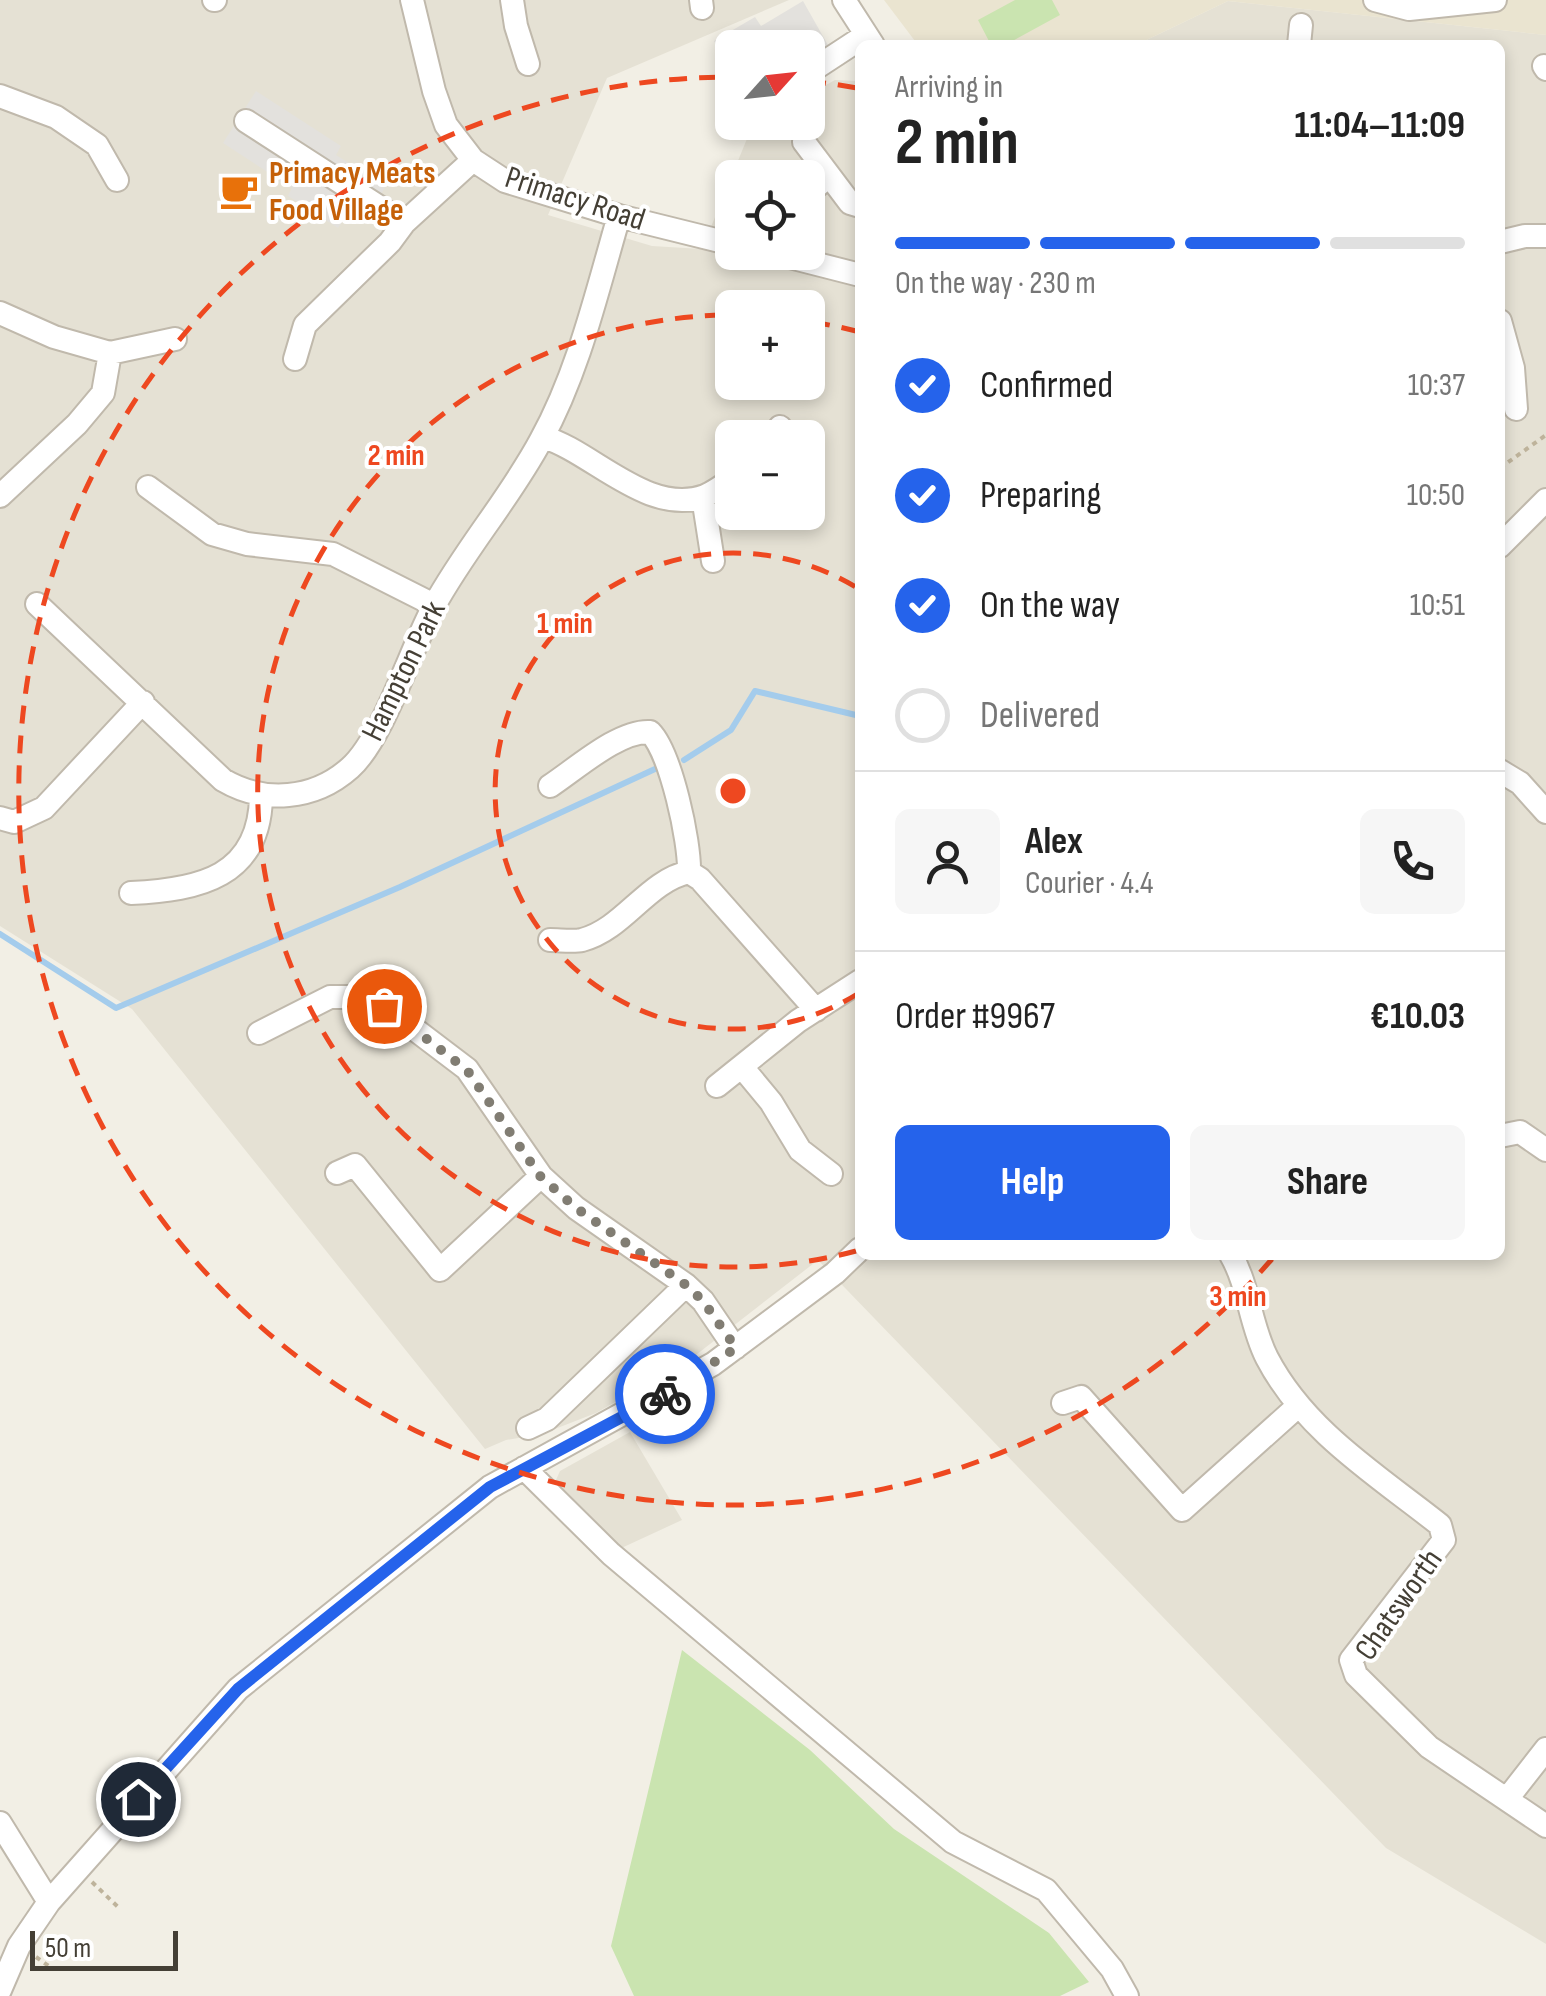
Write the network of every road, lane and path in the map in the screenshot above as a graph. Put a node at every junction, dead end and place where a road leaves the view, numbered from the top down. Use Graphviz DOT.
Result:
graph roads {
  1 [pos="412,0"];
  2 [pos="512,0"];
  3 [pos="844,0"];
  4 [pos="1375,0"];
  5 [pos="1495,0"];
  6 [pos="870,40"];
  7 [pos="855,48"];
  8 [pos="528,64"];
  9 [pos="825,65"];
  10 [pos="0,96"];
  11 [pos="246,122"];
  12 [pos="804,142"];
  13 [pos="473,160"];
  14 [pos="828,176"];
  15 [pos="825,179"];
  16 [pos="117,180"];
  17 [pos="855,204"];
  18 [pos="618,216"];
  19 [pos="404,223"];
  20 [pos="1546,236"];
  21 [pos="715,240"];
  22 [pos="1505,241"];
  23 [pos="825,266"];
  24 [pos="855,274"];
  25 [pos="0,314"];
  26 [pos="175,339"];
  27 [pos="1505,339"];
  28 [pos="110,353"];
  29 [pos="295,359"];
  30 [pos="1516,409"];
  31 [pos="1546,435"];
  32 [pos="542,438"];
  33 [pos="1505,464"];
  34 [pos="148,487"];
  35 [pos="715,490"];
  36 [pos="0,496"];
  37 [pos="703,497"];
  38 [pos="1546,500"];
  39 [pos="1505,540"];
  40 [pos="713,561"];
  41 [pos="36,604"];
  42 [pos="434,605"];
  43 [pos="144,702"];
  44 [pos="1505,773"];
  45 [pos="550,786"];
  46 [pos="262,796"];
  47 [pos="1546,812"];
  48 [pos="0,818"];
  49 [pos="690,872"];
  50 [pos="131,893"];
  51 [pos="550,940"];
  52 [pos="855,984"];
  53 [pos="816,1010"];
  54 [pos="259,1033"];
  55 [pos="742,1067"];
  56 [pos="717,1086"];
  57 [pos="1505,1135"];
  58 [pos="1546,1150"];
  59 [pos="337,1173"];
  60 [pos="831,1174"];
  61 [pos="540,1176"];
  62 [pos="855,1253"];
  63 [pos="1234,1260"];
  64 [pos="686,1285"];
  65 [pos="736,1348"];
  66 [pos="1062,1404"];
  67 [pos="1298,1406"];
  68 [pos="528,1428"];
  69 [pos="524,1468"];
  70 [pos="1546,1749"];
  71 [pos="1508,1799"];
  72 [pos="0,1823"];
  73 [pos="1546,1826"];
  74 [pos="76,1870"];
  75 [pos="48,1902"];
  76 [pos="118,1907"];
  77 [pos="0,1990"];
  78 [pos="1127,1996"];
  1 -- 13 [label="street, Primacy Road"];
  2 -- 8 [label="street"];
  3 -- 6 [label="street"];
  4 -- 5 [label="street"];
  7 -- 9 [label="street"];
  10 -- 16 [label="street"];
  11 -- 19 [label="street"];
  12 -- 14 [label="street"];
  13 -- 18 [label="street, Primacy Road"];
  13 -- 19 [label="street"];
  14 -- 15 [label="street"];
  14 -- 17 [label="street"];
  18 -- 21 [label="street, Primacy Road"];
  18 -- 32 [label="street, Hampton Park"];
  19 -- 29 [label="street"];
  20 -- 22 [label="street"];
  23 -- 24 [label="street"];
  25 -- 28 [label="street"];
  26 -- 28 [label="street"];
  27 -- 30 [label="street"];
  28 -- 36 [label="street"];
  31 -- 33 [label="path"];
  32 -- 37 [label="street"];
  32 -- 42 [label="street, Hampton Park"];
  34 -- 42 [label="street"];
  35 -- 37 [label="street"];
  37 -- 40 [label="street"];
  38 -- 39 [label="street"];
  41 -- 43 [label="street"];
  42 -- 46 [label="street, Hampton Park"];
  43 -- 46 [label="street"];
  43 -- 48 [label="street"];
  44 -- 47 [label="street"];
  45 -- 49 [label="street"];
  46 -- 50 [label="street"];
  49 -- 51 [label="street"];
  49 -- 53 [label="street"];
  52 -- 53 [label="street"];
  53 -- 55 [label="street"];
  54 -- 61 [label="street"];
  55 -- 56 [label="street"];
  55 -- 60 [label="street"];
  57 -- 58 [label="street"];
  59 -- 61 [label="street"];
  61 -- 64 [label="street"];
  62 -- 65 [label="street"];
  63 -- 67 [label="street, Chatsworth"];
  64 -- 65 [label="street"];
  64 -- 68 [label="street"];
  65 -- 69 [label="street"];
  66 -- 67 [label="street"];
  67 -- 71 [label="street, Chatsworth"];
  69 -- 74 [label="street"];
  69 -- 78 [label="street"];
  70 -- 71 [label="street"];
  71 -- 73 [label="street, Chatsworth"];
  72 -- 75 [label="street"];
  74 -- 75 [label="street"];
  74 -- 76 [label="path"];
  75 -- 77 [label="street"];
}
